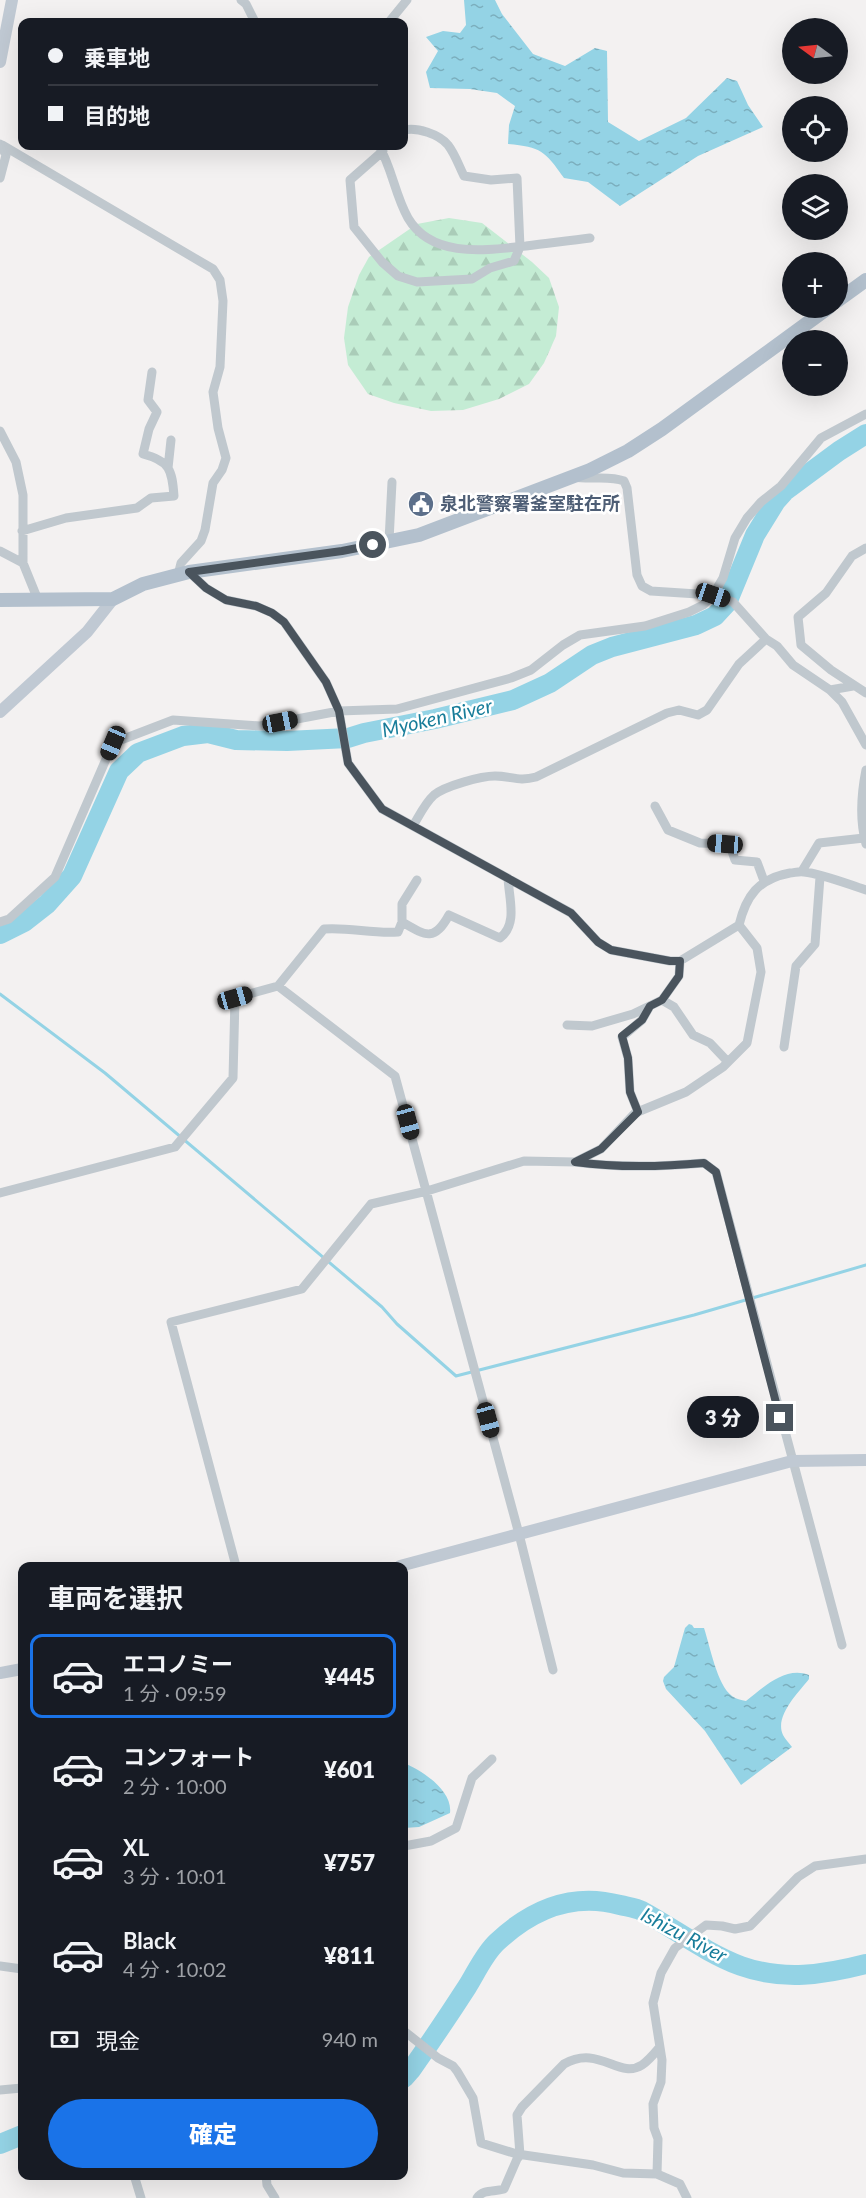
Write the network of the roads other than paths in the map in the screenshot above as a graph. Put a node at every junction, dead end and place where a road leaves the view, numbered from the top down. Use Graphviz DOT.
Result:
graph roads {
  1 [pos="12,0"];
  2 [pos="241,0"];
  3 [pos="407,0"];
  4 [pos="253,18"];
  5 [pos="392,18"];
  6 [pos="0,62"];
  7 [pos="408,130"];
  8 [pos="1,144"];
  9 [pos="379,150"];
  10 [pos="382,150"];
  11 [pos="0,178"];
  12 [pos="590,238"];
  13 [pos="520,247"];
  14 [pos="866,280"];
  15 [pos="848,293"];
  16 [pos="814,318"];
  17 [pos="152,372"];
  18 [pos="866,414"];
  19 [pos="0,431"];
  20 [pos="171,440"];
  21 [pos="168,468"];
  22 [pos="572,477"];
  23 [pos="392,482"];
  24 [pos="22,531"];
  25 [pos="389,541"];
  26 [pos="866,548"];
  27 [pos="0,551"];
  28 [pos="23,563"];
  29 [pos="184,574"];
  30 [pos="713,595"];
  31 [pos="113,599"];
  32 [pos="0,600"];
  33 [pos="38,600"];
  34 [pos="766,639"];
  35 [pos="854,686"];
  36 [pos="830,690"];
  37 [pos="866,693"];
  38 [pos="339,711"];
  39 [pos="0,712"];
  40 [pos="866,745"];
  41 [pos="866,770"];
  42 [pos="655,806"];
  43 [pos="413,826"];
  44 [pos="865,841"];
  45 [pos="802,872"];
  46 [pos="820,877"];
  47 [pos="508,878"];
  48 [pos="417,880"];
  49 [pos="764,882"];
  50 [pos="866,890"];
  51 [pos="0,922"];
  52 [pos="402,922"];
  53 [pos="739,926"];
  54 [pos="680,961"];
  55 [pos="278,986"];
  56 [pos="662,1000"];
  57 [pos="650,1006"];
  58 [pos="567,1025"];
  59 [pos="784,1047"];
  60 [pos="728,1062"];
  61 [pos="638,1112"];
  62 [pos="575,1162"];
  63 [pos="426,1191"];
  64 [pos="0,1193"];
  65 [pos="866,1460"];
  66 [pos="792,1461"];
  67 [pos="519,1534"];
  68 [pos="235,1562"];
  69 [pos="408,1564"];
  70 [pos="842,1645"];
  71 [pos="18,1670"];
  72 [pos="553,1670"];
  73 [pos="0,1674"];
  74 [pos="492,1759"];
  75 [pos="408,1845"];
  76 [pos="866,1859"];
  77 [pos="0,1966"];
  78 [pos="18,1968"];
  79 [pos="408,2039"];
  80 [pos="659,2048"];
  81 [pos="18,2088"];
  82 [pos="0,2090"];
  83 [pos="520,2155"];
  84 [pos="657,2174"];
  85 [pos="136,2180"];
  86 [pos="266,2180"];
  87 [pos="141,2198"];
  88 [pos="275,2198"];
  89 [pos="477,2198"];
  90 [pos="687,2198"];
  1 -- 6 [label="street"];
  2 -- 4 [label="street"];
  3 -- 5 [label="street"];
  7 -- 13 [label="street"];
  8 -- 11 [label="street"];
  8 -- 29 [label="street"];
  9 -- 13 [label="street"];
  10 -- 13 [label="street"];
  12 -- 13 [label="street"];
  14 -- 15 [label="main road"];
  16 -- 22 [label="main road"];
  17 -- 21 [label="street"];
  18 -- 30 [label="street"];
  19 -- 24 [label="street"];
  20 -- 21 [label="street"];
  21 -- 24 [label="street"];
  22 -- 25 [label="main road"];
  22 -- 30 [label="street"];
  23 -- 25 [label="street"];
  24 -- 28 [label="street"];
  25 -- 29 [label="main road"];
  26 -- 35 [label="street"];
  27 -- 28 [label="street"];
  28 -- 33 [label="street"];
  29 -- 31 [label="main road"];
  29 -- 38 [label="street"];
  30 -- 34 [label="street"];
  30 -- 38 [label="street"];
  31 -- 33 [label="main road"];
  31 -- 39 [label="street"];
  32 -- 33 [label="main road"];
  34 -- 36 [label="street"];
  34 -- 43 [label="street"];
  35 -- 36 [label="street"];
  35 -- 37 [label="street"];
  36 -- 40 [label="street"];
  38 -- 43 [label="street"];
  38 -- 51 [label="street"];
  41 -- 44 [label="street"];
  42 -- 49 [label="street"];
  43 -- 47 [label="street"];
  44 -- 45 [label="street"];
  45 -- 46 [label="street"];
  45 -- 49 [label="street"];
  46 -- 50 [label="street"];
  46 -- 59 [label="street"];
  47 -- 52 [label="street"];
  47 -- 54 [label="street"];
  48 -- 52 [label="street"];
  49 -- 53 [label="street"];
  52 -- 55 [label="street"];
  53 -- 54 [label="street"];
  53 -- 60 [label="street"];
  54 -- 56 [label="street"];
  55 -- 63 [label="street"];
  55 -- 64 [label="street"];
  56 -- 57 [label="street"];
  56 -- 60 [label="street"];
  57 -- 58 [label="street"];
  57 -- 61 [label="street"];
  60 -- 61 [label="street"];
  61 -- 62 [label="street"];
  62 -- 63 [label="street"];
  62 -- 66 [label="street"];
  63 -- 67 [label="street"];
  63 -- 68 [label="street"];
  65 -- 66 [label="street"];
  66 -- 67 [label="street"];
  66 -- 70 [label="street"];
  67 -- 69 [label="street"];
  67 -- 72 [label="street"];
  71 -- 73 [label="street"];
  74 -- 75 [label="street"];
  76 -- 80 [label="street"];
  77 -- 78 [label="street"];
  79 -- 83 [label="street"];
  80 -- 83 [label="street"];
  80 -- 84 [label="street"];
  81 -- 82 [label="street"];
  83 -- 84 [label="street"];
  83 -- 89 [label="street"];
  84 -- 90 [label="street"];
  85 -- 87 [label="street"];
  86 -- 88 [label="street"];
}
